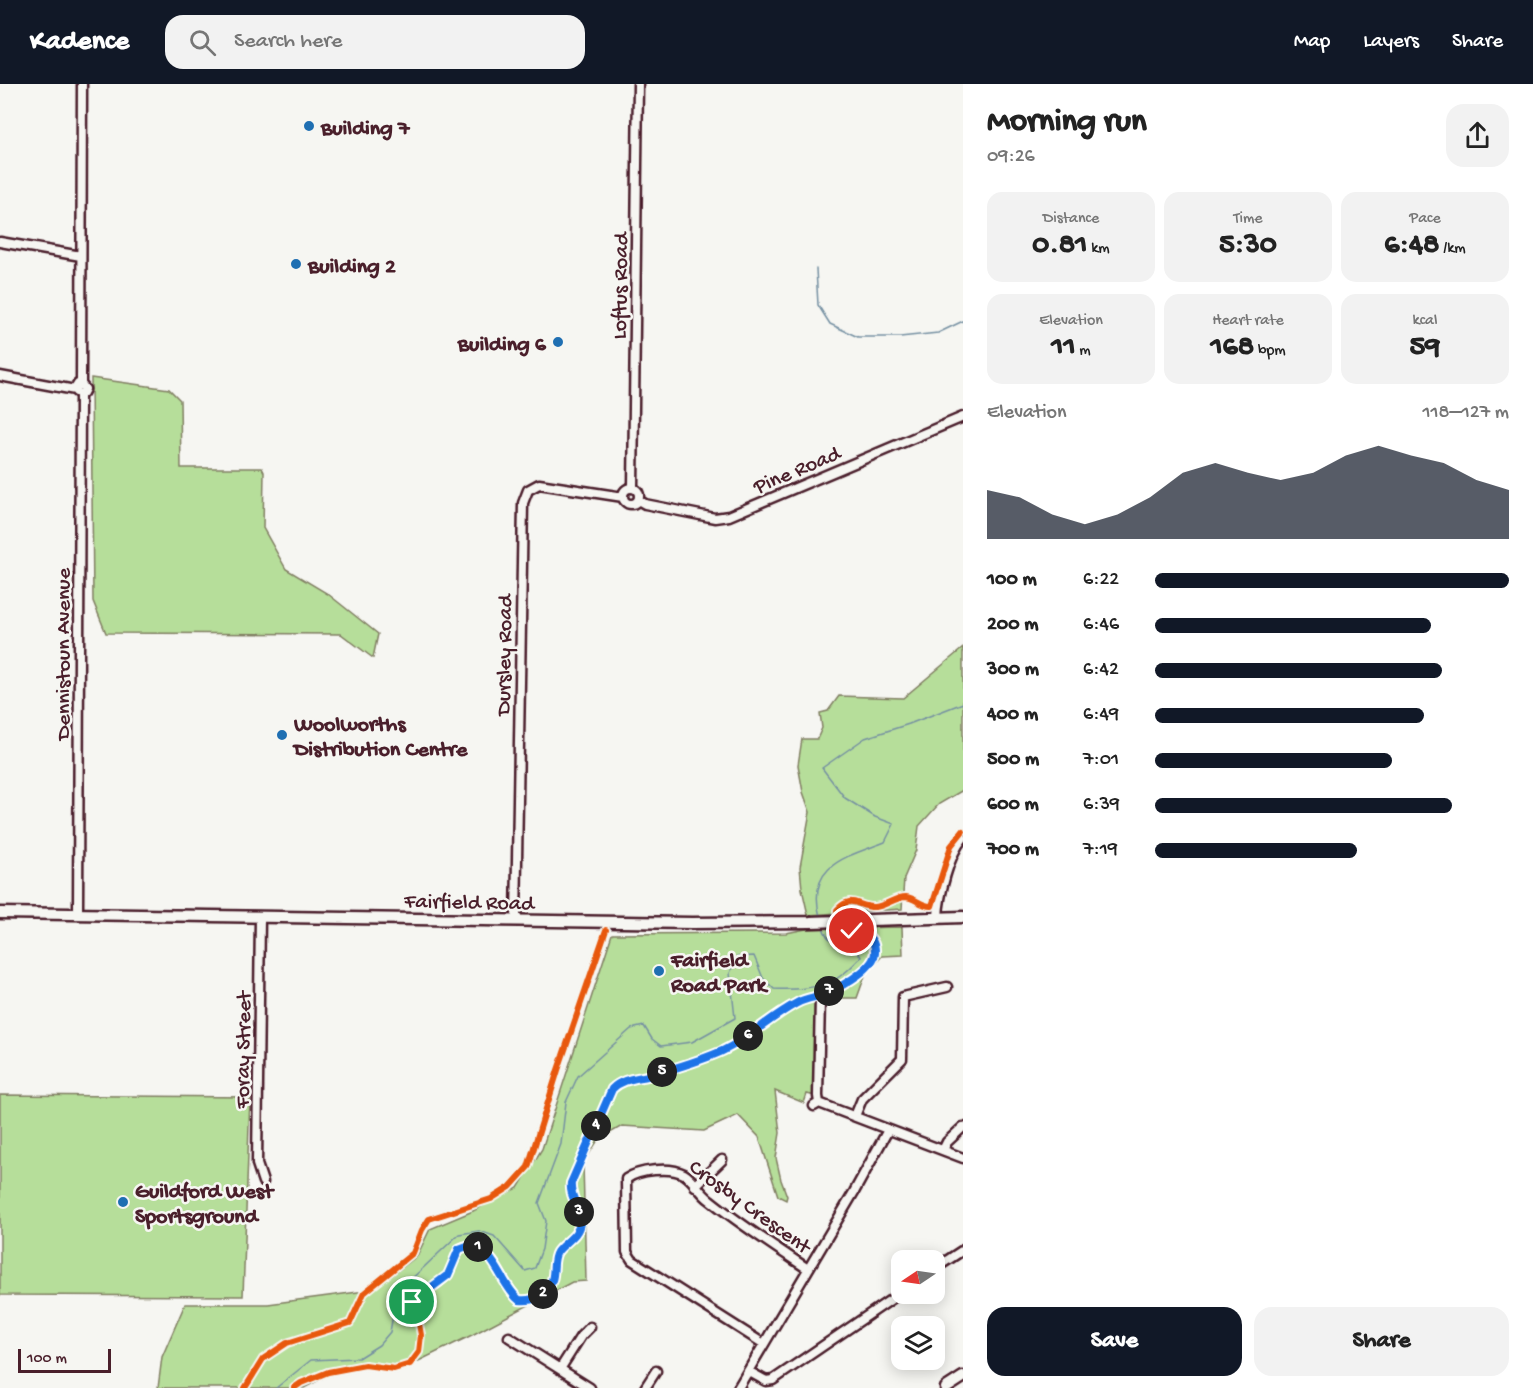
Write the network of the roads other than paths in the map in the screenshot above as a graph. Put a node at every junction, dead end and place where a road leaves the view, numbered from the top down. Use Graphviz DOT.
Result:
graph roads {
  1 [pos="82,84"];
  2 [pos="638,84"];
  3 [pos="0,242"];
  4 [pos="81,256"];
  5 [pos="0,376"];
  6 [pos="79,390"];
  7 [pos="963,417"];
  8 [pos="633,487"];
  9 [pos="623,497"];
  10 [pos="638,500"];
  11 [pos="963,838"];
  12 [pos="0,914"];
  13 [pos="78,914"];
  14 [pos="260,917"];
  15 [pos="938,917"];
  16 [pos="963,917"];
  17 [pos="516,920"];
  18 [pos="947,987"];
  19 [pos="820,998"];
  20 [pos="855,1116"];
  21 [pos="963,1127"];
  22 [pos="888,1130"];
  23 [pos="943,1150"];
  24 [pos="963,1158"];
  25 [pos="722,1160"];
  26 [pos="263,1182"];
  27 [pos="695,1186"];
  28 [pos="963,1250"];
  29 [pos="945,1262"];
  30 [pos="808,1269"];
  31 [pos="891,1300"];
  32 [pos="590,1327"];
  33 [pos="509,1338"];
  34 [pos="764,1344"];
  35 [pos="560,1369"];
  36 [pos="656,1371"];
  37 [pos="748,1371"];
  38 [pos="963,1377"];
  39 [pos="590,1388"];
  40 [pos="645,1388"];
  41 [pos="738,1388"];
  42 [pos="946,1388"];
  1 -- 4 [label="street, Dennistoun Avenue"];
  2 -- 8 [label="street, Loftus Road"];
  3 -- 4 [label="street"];
  4 -- 6 [label="street, Dennistoun Avenue"];
  5 -- 6 [label="street"];
  6 -- 13 [label="street, Dennistoun Avenue"];
  7 -- 10 [label="street, Pine Road"];
  8 -- 9 [label="street"];
  8 -- 10 [label="street"];
  9 -- 10 [label="street"];
  9 -- 17 [label="street, Dursley Road"];
  11 -- 15 [label="street"];
  12 -- 13 [label="main road, Fairfield Road"];
  13 -- 14 [label="main road, Fairfield Road"];
  14 -- 17 [label="main road, Fairfield Road"];
  14 -- 26 [label="street, Foray Street"];
  15 -- 16 [label="main road, Fairfield Road"];
  15 -- 17 [label="main road, Fairfield Road"];
  18 -- 20 [label="street"];
  19 -- 20 [label="street"];
  20 -- 22 [label="street"];
  21 -- 23 [label="street"];
  22 -- 23 [label="street"];
  22 -- 30 [label="street"];
  23 -- 24 [label="street"];
  25 -- 27 [label="street"];
  27 -- 30 [label="street, Crosby Crescent"];
  27 -- 34 [label="street, Crosby Crescent"];
  28 -- 29 [label="street"];
  30 -- 34 [label="street"];
  31 -- 37 [label="street"];
  32 -- 35 [label="street"];
  33 -- 35 [label="street"];
  34 -- 37 [label="street"];
  35 -- 39 [label="street"];
  36 -- 40 [label="street"];
  37 -- 41 [label="street"];
  38 -- 42 [label="main road"];
}
